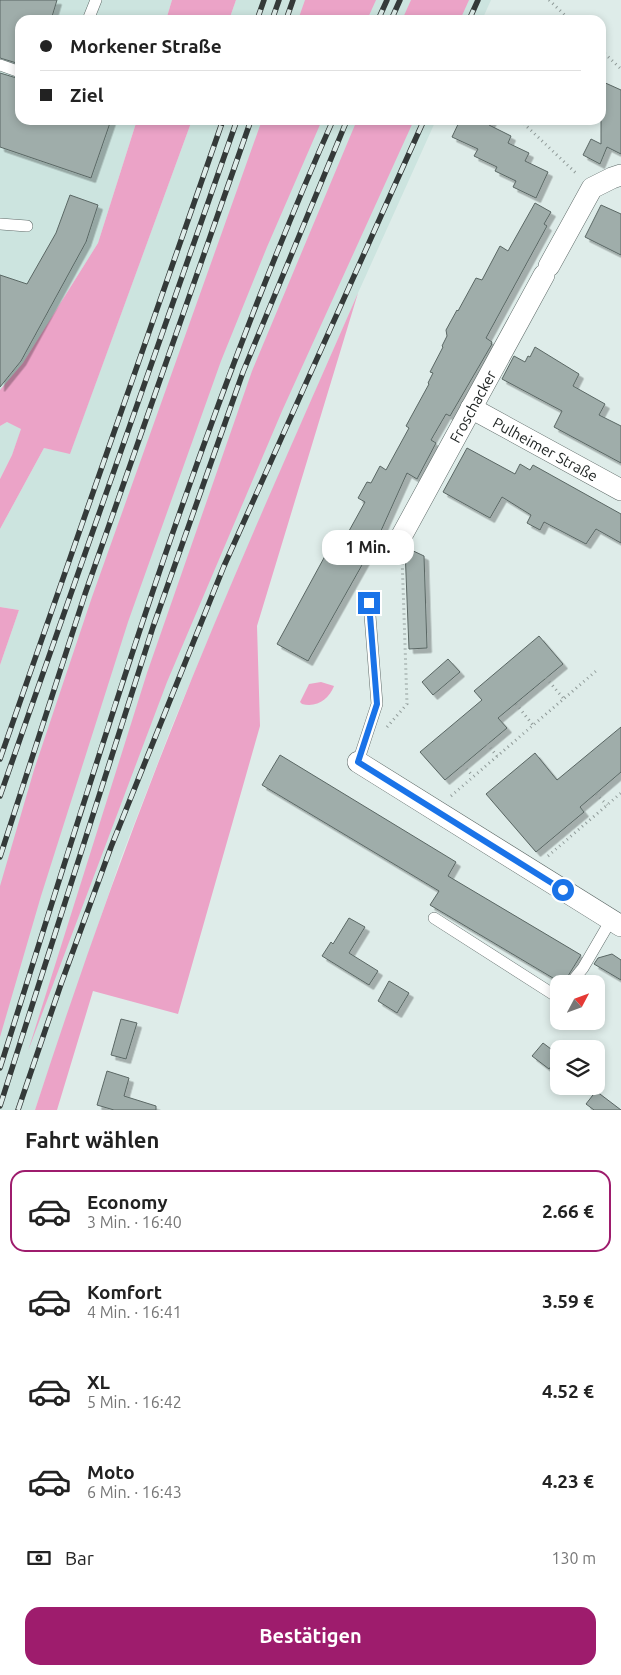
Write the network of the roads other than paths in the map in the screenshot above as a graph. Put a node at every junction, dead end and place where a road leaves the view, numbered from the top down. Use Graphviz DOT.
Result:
graph roads {
  1 [pos="96,0"];
  2 [pos="90,15"];
  3 [pos="0,66"];
  4 [pos="15,70"];
  5 [pos="621,175"];
  6 [pos="0,224"];
  7 [pos="27,226"];
  8 [pos="471,408"];
  9 [pos="621,490"];
  10 [pos="401,537"];
  11 [pos="369,603"];
  12 [pos="358,762"];
  13 [pos="434,918"];
  14 [pos="616,923"];
  15 [pos="577,975"];
  16 [pos="550,992"];
  1 -- 2 [label="lane"];
  3 -- 4 [label="lane"];
  5 -- 8 [label="street, Froschacker"];
  6 -- 7 [label="lane"];
  8 -- 9 [label="street, Pulheimer Straße"];
  8 -- 10 [label="street, Froschacker"];
  11 -- 12 [label="lane"];
  12 -- 14 [label="street"];
  13 -- 16 [label="lane"];
  14 -- 15 [label="lane"];
}
